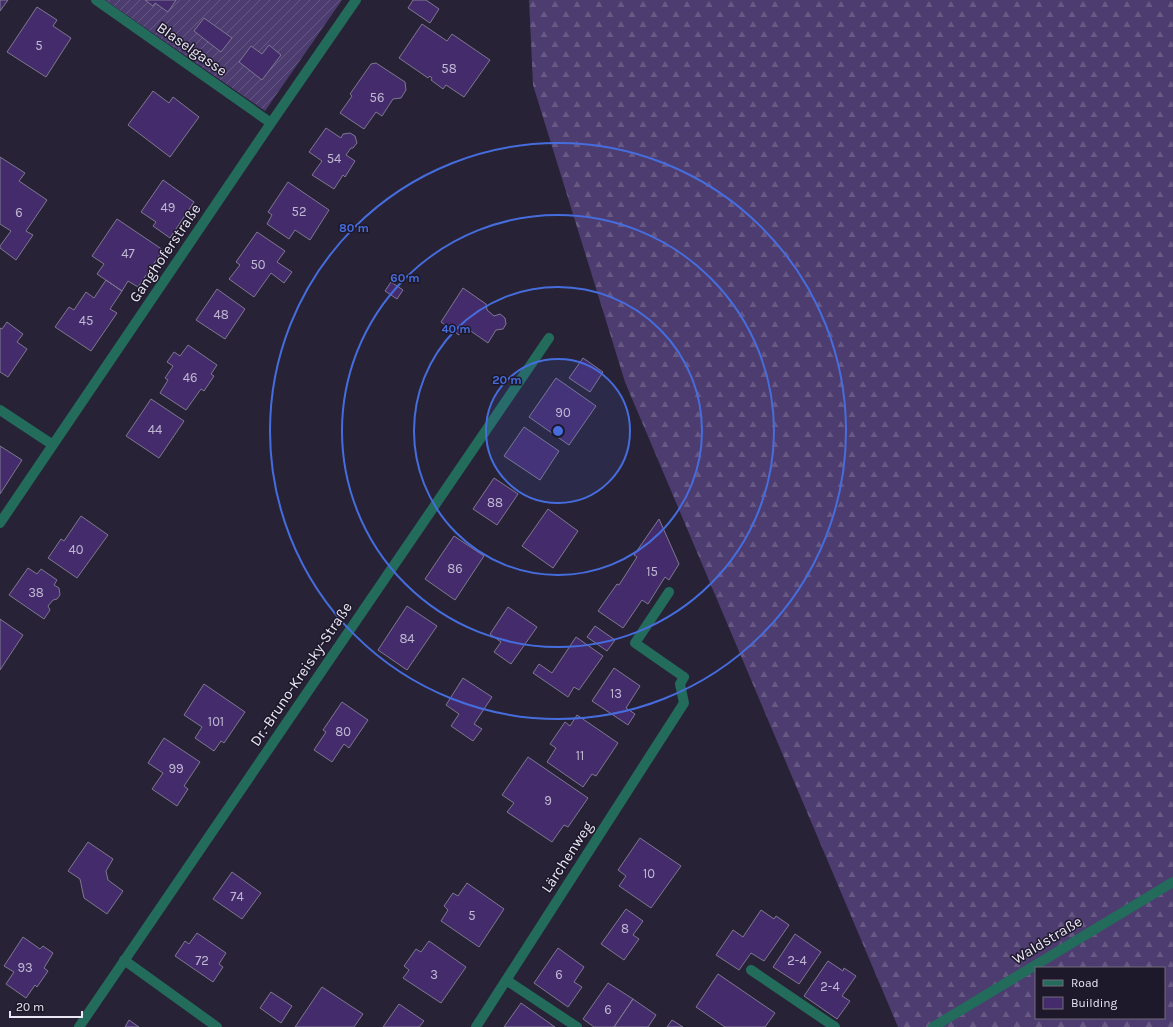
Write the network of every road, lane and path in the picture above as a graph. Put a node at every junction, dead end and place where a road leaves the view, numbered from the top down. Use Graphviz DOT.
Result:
graph roads {
  1 [pos="96,0"];
  2 [pos="356,0"];
  3 [pos="271,124"];
  4 [pos="549,338"];
  5 [pos="0,410"];
  6 [pos="53,445"];
  7 [pos="0,523"];
  8 [pos="669,592"];
  9 [pos="1173,882"];
  10 [pos="124,960"];
  11 [pos="751,970"];
  12 [pos="506,980"];
  13 [pos="935,1026"];
  14 [pos="79,1027"];
  15 [pos="217,1027"];
  16 [pos="476,1027"];
  17 [pos="577,1027"];
  18 [pos="835,1027"];
  1 -- 3 [label="street, Blaselgasse"];
  2 -- 3 [label="street, Ganghoferstraße"];
  3 -- 6 [label="street, Ganghoferstraße"];
  4 -- 10 [label="street, Dr.-Bruno-Kreisky-Straße"];
  5 -- 6 [label="street"];
  6 -- 7 [label="street, Ganghoferstraße"];
  8 -- 12 [label="street, Lärchenweg"];
  9 -- 13 [label="street, Waldstraße"];
  10 -- 14 [label="street, Dr.-Bruno-Kreisky-Straße"];
  10 -- 15 [label="street"];
  11 -- 18 [label="street"];
  12 -- 16 [label="street, Lärchenweg"];
  12 -- 17 [label="street"];
}
